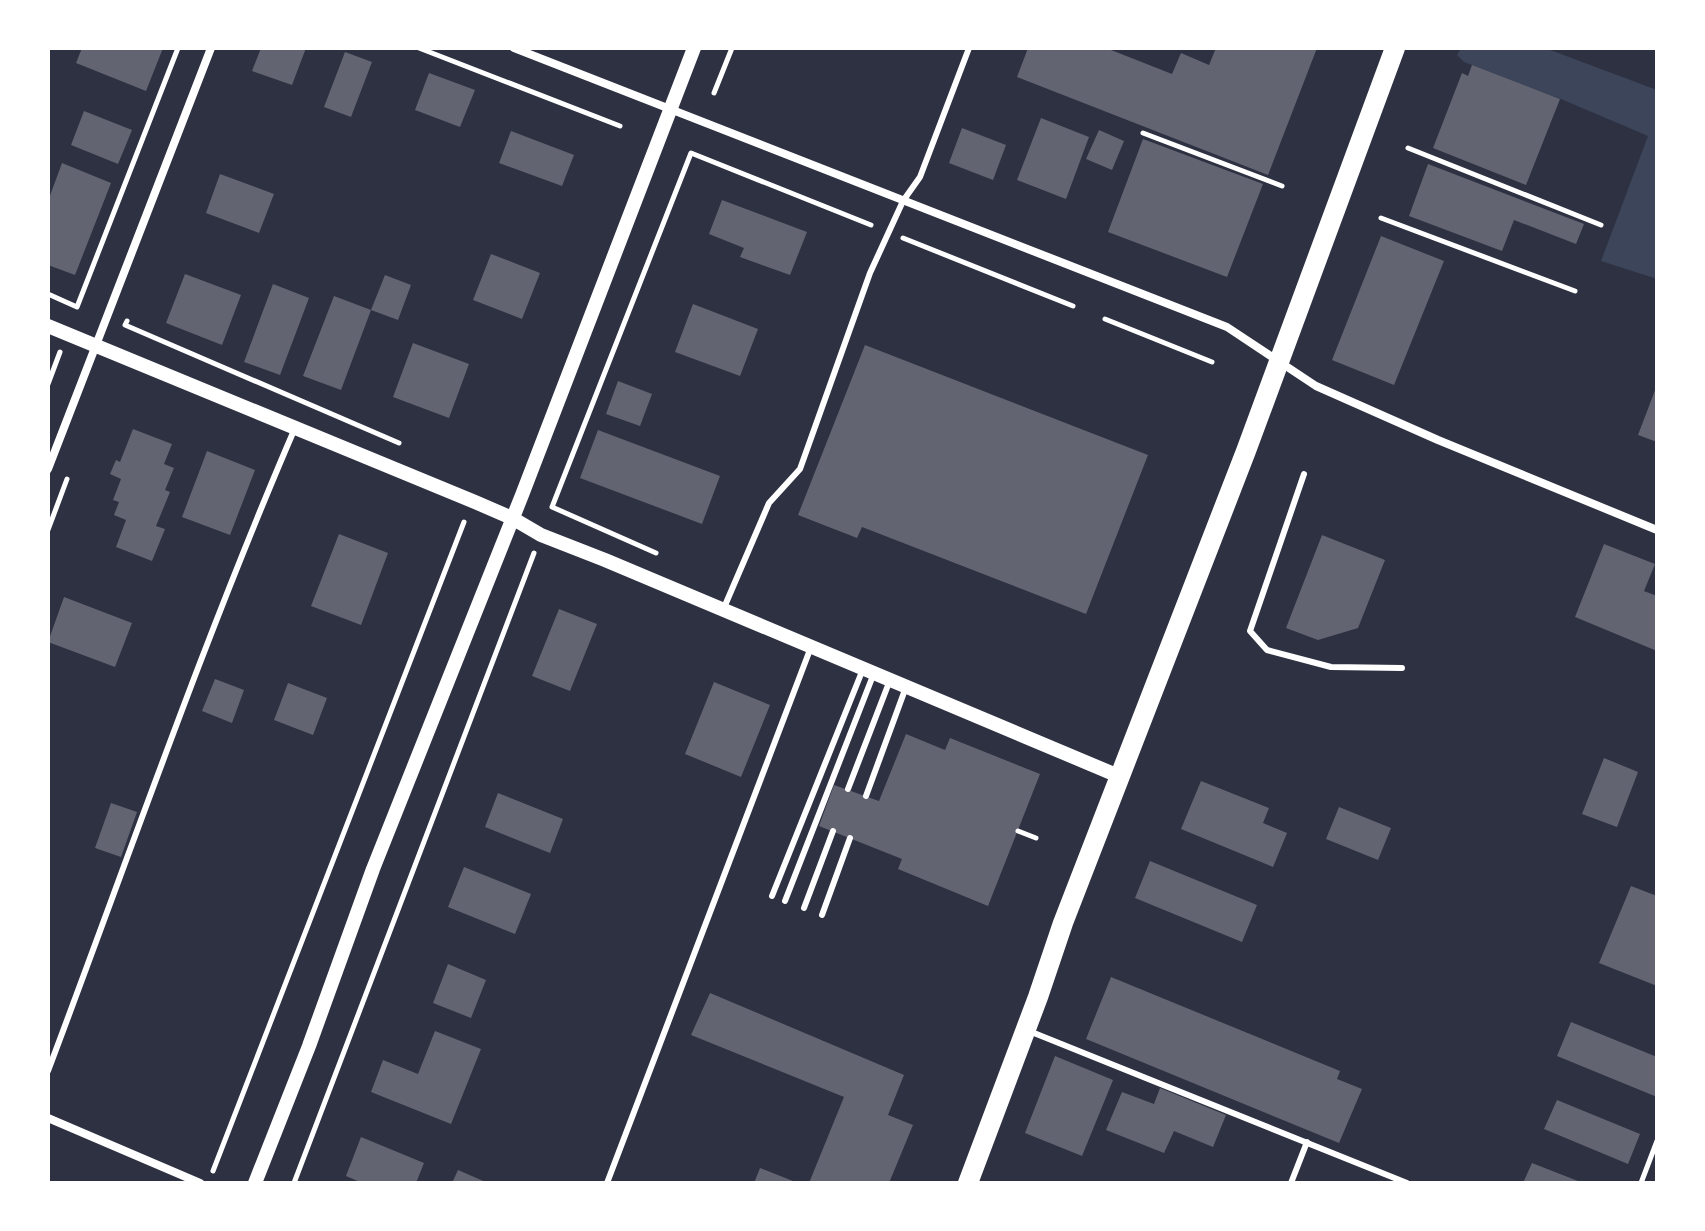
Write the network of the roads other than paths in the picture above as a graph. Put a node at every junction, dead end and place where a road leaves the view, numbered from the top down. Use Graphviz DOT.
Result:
graph roads {
  1 [pos="211,48"];
  2 [pos="514,48"];
  3 [pos="694,48"];
  4 [pos="969,48"];
  5 [pos="1395,48"];
  6 [pos="669,110"];
  7 [pos="903,201"];
  8 [pos="48,326"];
  9 [pos="95,346"];
  10 [pos="1279,361"];
  11 [pos="295,427"];
  12 [pos="48,469"];
  13 [pos="1304,474"];
  14 [pos="512,518"];
  15 [pos="1657,530"];
  16 [pos="723,610"];
  17 [pos="811,647"];
  18 [pos="1402,668"];
  19 [pos="868,671"];
  20 [pos="890,680"];
  21 [pos="906,687"];
  22 [pos="1121,777"];
  23 [pos="848,789"];
  24 [pos="866,796"];
  25 [pos="833,831"];
  26 [pos="850,838"];
  27 [pos="772,896"];
  28 [pos="785,901"];
  29 [pos="804,908"];
  30 [pos="822,915"];
  31 [pos="1026,1029"];
  32 [pos="48,1071"];
  33 [pos="48,1118"];
  34 [pos="1307,1142"];
  35 [pos="200,1183"];
  36 [pos="255,1183"];
  37 [pos="607,1183"];
  38 [pos="968,1183"];
  39 [pos="1291,1183"];
  40 [pos="1407,1183"];
  1 -- 9 [label="street"];
  2 -- 6 [label="street"];
  3 -- 6 [label="street"];
  4 -- 7 [label="lane"];
  5 -- 10 [label="main road"];
  6 -- 7 [label="street"];
  6 -- 14 [label="street"];
  7 -- 10 [label="street"];
  7 -- 16 [label="lane"];
  8 -- 9 [label="street"];
  9 -- 11 [label="street"];
  9 -- 12 [label="street"];
  10 -- 15 [label="street"];
  10 -- 22 [label="main road"];
  11 -- 14 [label="street"];
  11 -- 32 [label="lane"];
  13 -- 18 [label="lane"];
  14 -- 16 [label="street"];
  14 -- 36 [label="street"];
  16 -- 17 [label="street"];
  17 -- 19 [label="street"];
  17 -- 37 [label="lane"];
  19 -- 20 [label="street"];
  19 -- 27 [label="lane"];
  19 -- 28 [label="lane"];
  20 -- 21 [label="street"];
  20 -- 23 [label="lane"];
  21 -- 22 [label="street"];
  21 -- 24 [label="lane"];
  22 -- 31 [label="main road"];
  25 -- 29 [label="lane"];
  26 -- 30 [label="lane"];
  31 -- 34 [label="lane"];
  31 -- 38 [label="main road"];
  33 -- 35 [label="street"];
  34 -- 39 [label="lane"];
  34 -- 40 [label="lane"];
}
